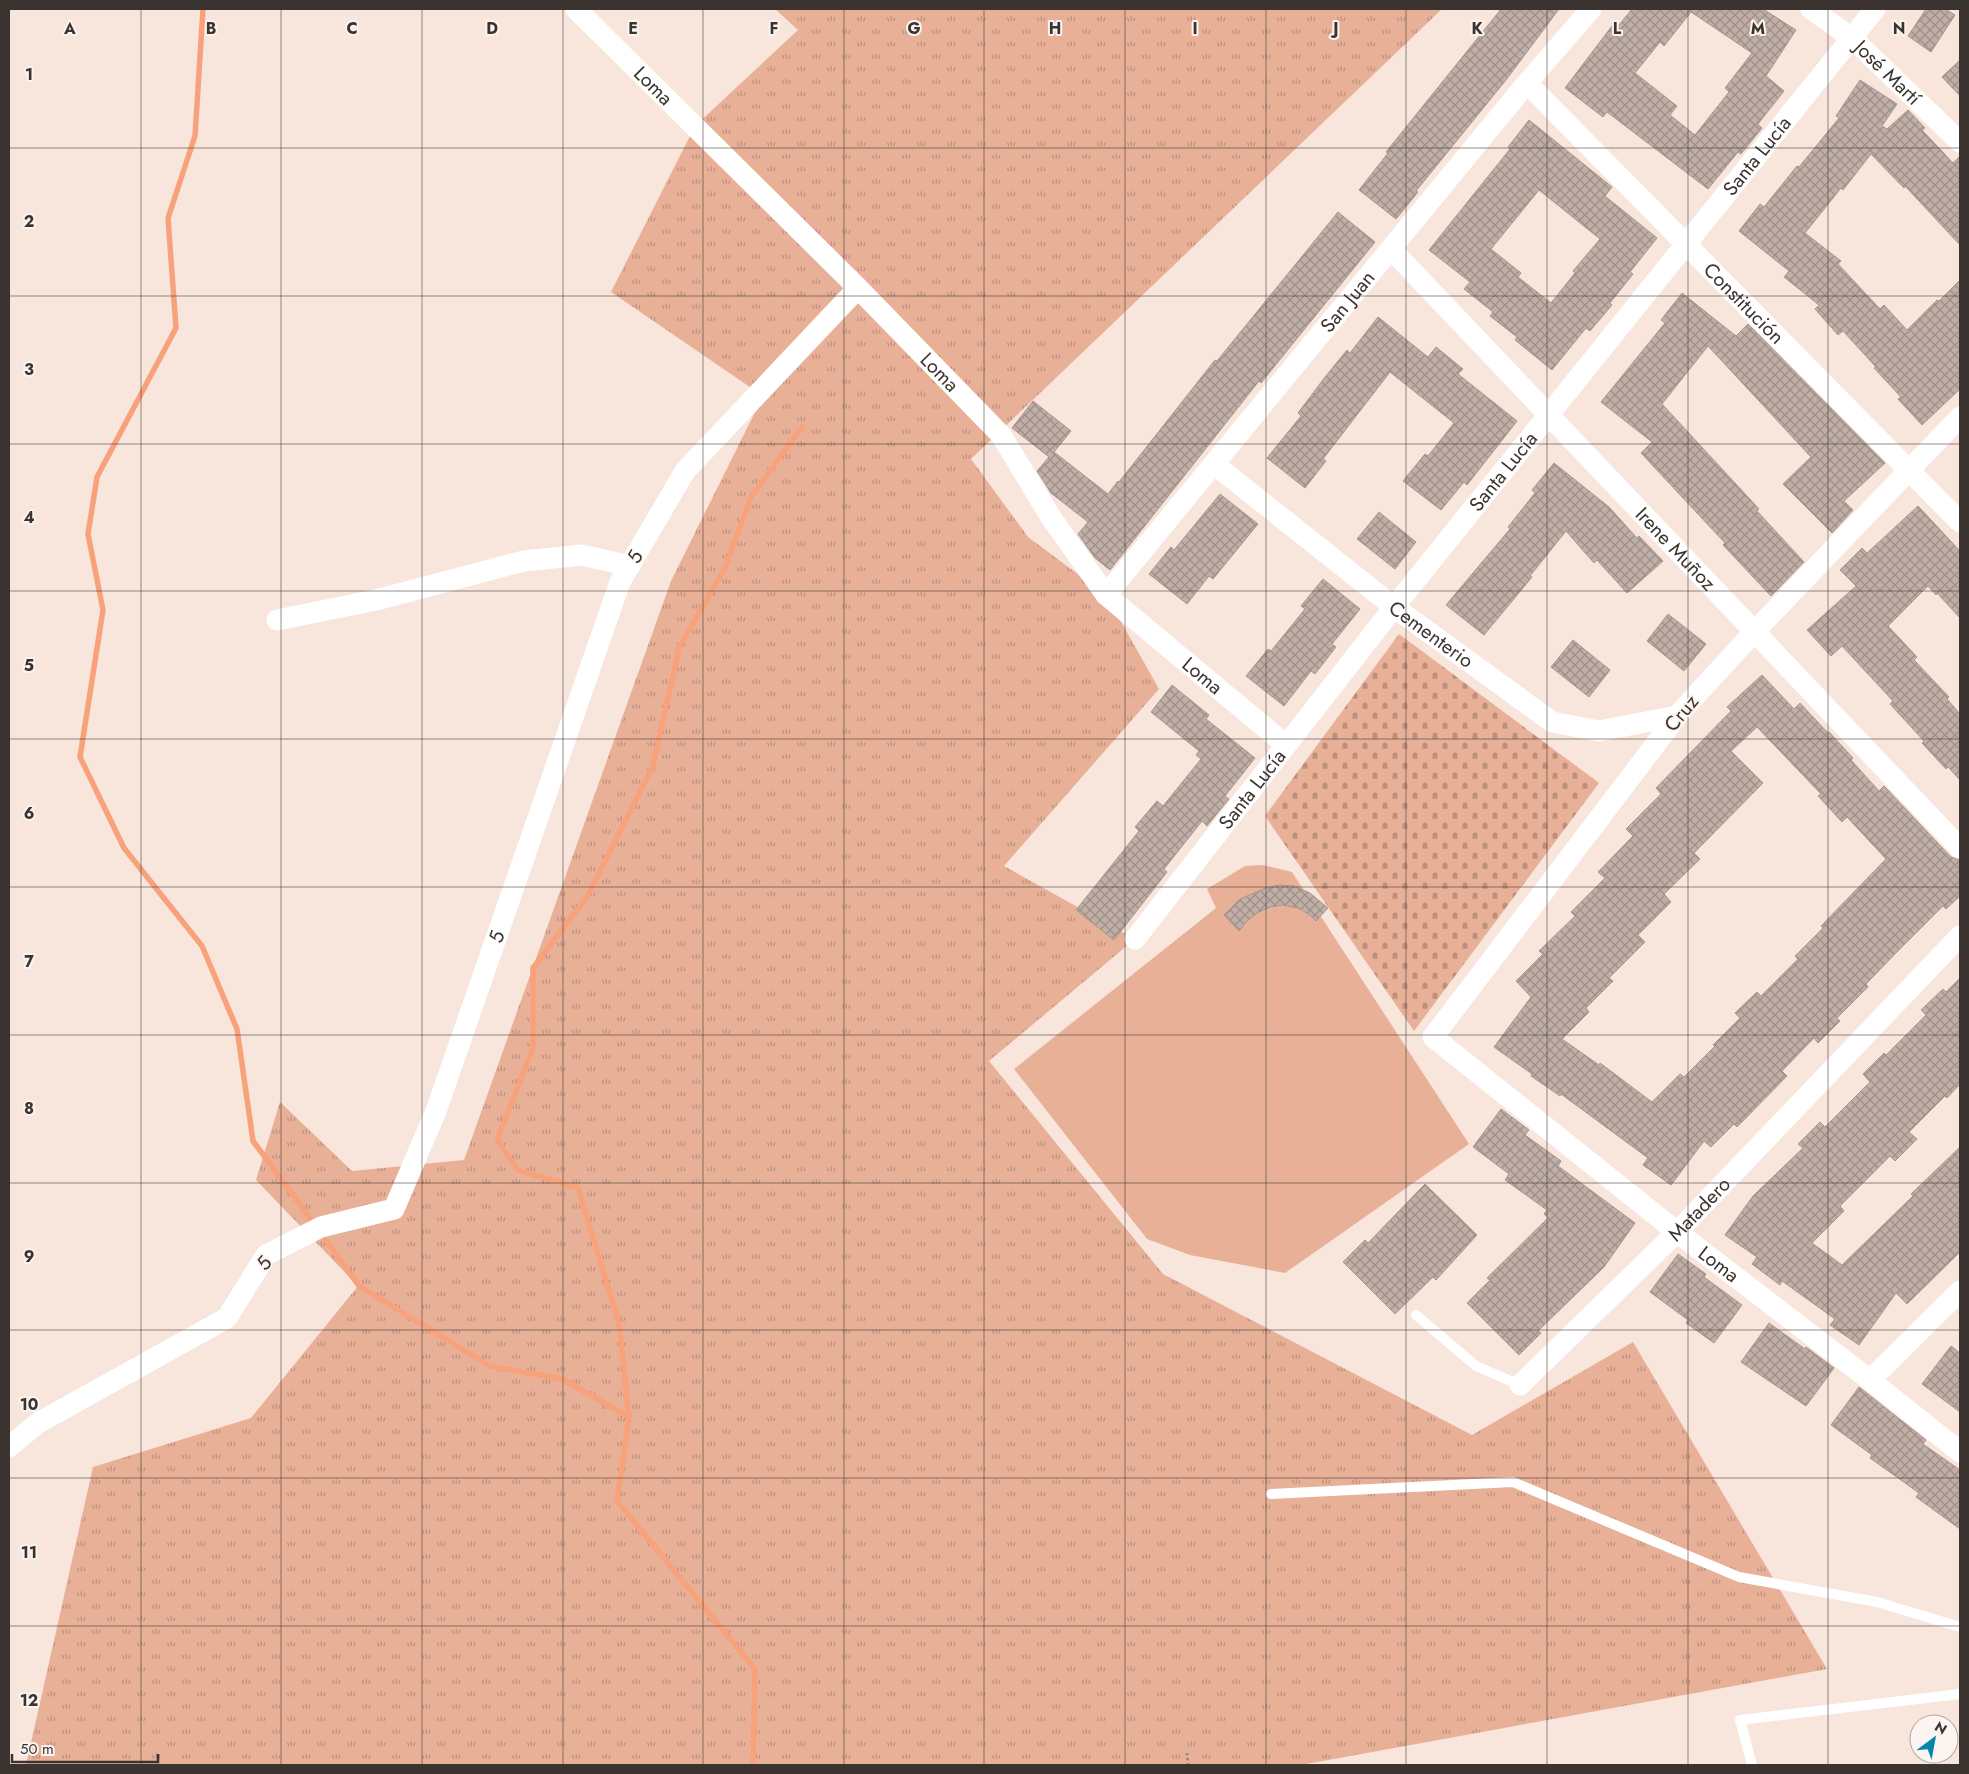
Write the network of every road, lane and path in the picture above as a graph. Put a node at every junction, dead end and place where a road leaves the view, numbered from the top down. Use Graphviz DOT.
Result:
graph roads {
  1 [pos="576,9"];
  2 [pos="1591,9"];
  3 [pos="1811,9"];
  4 [pos="1875,9"];
  5 [pos="1852,38"];
  6 [pos="1527,83"];
  7 [pos="1960,142"];
  8 [pos="1686,244"];
  9 [pos="1392,250"];
  10 [pos="858,288"];
  11 [pos="1549,416"];
  12 [pos="1960,416"];
  13 [pos="1214,464"];
  14 [pos="1909,470"];
  15 [pos="1960,522"];
  16 [pos="630,566"];
  17 [pos="1106,595"];
  18 [pos="1394,607"];
  19 [pos="277,620"];
  20 [pos="1754,632"];
  21 [pos="1677,716"];
  22 [pos="1286,745"];
  23 [pos="1960,848"];
  24 [pos="1960,936"];
  25 [pos="1135,939"];
  26 [pos="1433,1037"];
  27 [pos="1677,1232"];
  28 [pos="1960,1291"];
  29 [pos="1416,1315"];
  30 [pos="1870,1380"];
  31 [pos="1520,1385"];
  32 [pos="9,1447"];
  33 [pos="1960,1452"];
  34 [pos="1271,1494"];
  35 [pos="1960,1627"];
  36 [pos="1960,1694"];
  37 [pos="1187,1753"];
  38 [pos="1188,1765"];
  39 [pos="1752,1765"];
  1 -- 10 [label="street, Loma"];
  2 -- 6 [label="street, San Juan"];
  3 -- 5 [label="street, José Martí"];
  4 -- 5 [label="street, Santa Lucía"];
  5 -- 7 [label="street, José Martí"];
  5 -- 8 [label="street, Santa Lucía"];
  6 -- 8 [label="street, Constitución"];
  6 -- 9 [label="street, San Juan"];
  8 -- 11 [label="street, Santa Lucía"];
  8 -- 14 [label="street, Constitución"];
  9 -- 11 [label="street, Irene Muñoz"];
  9 -- 13 [label="street, San Juan"];
  10 -- 16 [label="street, 5"];
  10 -- 17 [label="street, Loma"];
  11 -- 18 [label="street, Santa Lucía"];
  11 -- 20 [label="street, Irene Muñoz"];
  12 -- 14 [label="street, Cruz"];
  13 -- 17 [label="street, San Juan"];
  13 -- 18 [label="street, Cementerio"];
  14 -- 15 [label="street, Constitución"];
  14 -- 20 [label="street, Cruz"];
  16 -- 19 [label="street"];
  16 -- 32 [label="street, 5"];
  17 -- 22 [label="street, Loma"];
  18 -- 21 [label="street, Cementerio"];
  18 -- 22 [label="street, Santa Lucía"];
  20 -- 21 [label="street, Cruz"];
  20 -- 23 [label="street, Irene Muñoz"];
  21 -- 26 [label="street, Cruz"];
  22 -- 25 [label="street, Santa Lucía"];
  24 -- 27 [label="street, Matadero"];
  26 -- 27 [label="street, Loma"];
  27 -- 30 [label="street, Loma"];
  27 -- 31 [label="street, Matadero"];
  28 -- 30 [label="street"];
  29 -- 31 [label="lane, Matadero"];
  30 -- 33 [label="street, Loma"];
  34 -- 35 [label="lane"];
  36 -- 39 [label="lane"];
  37 -- 38 [label="path"];
}
